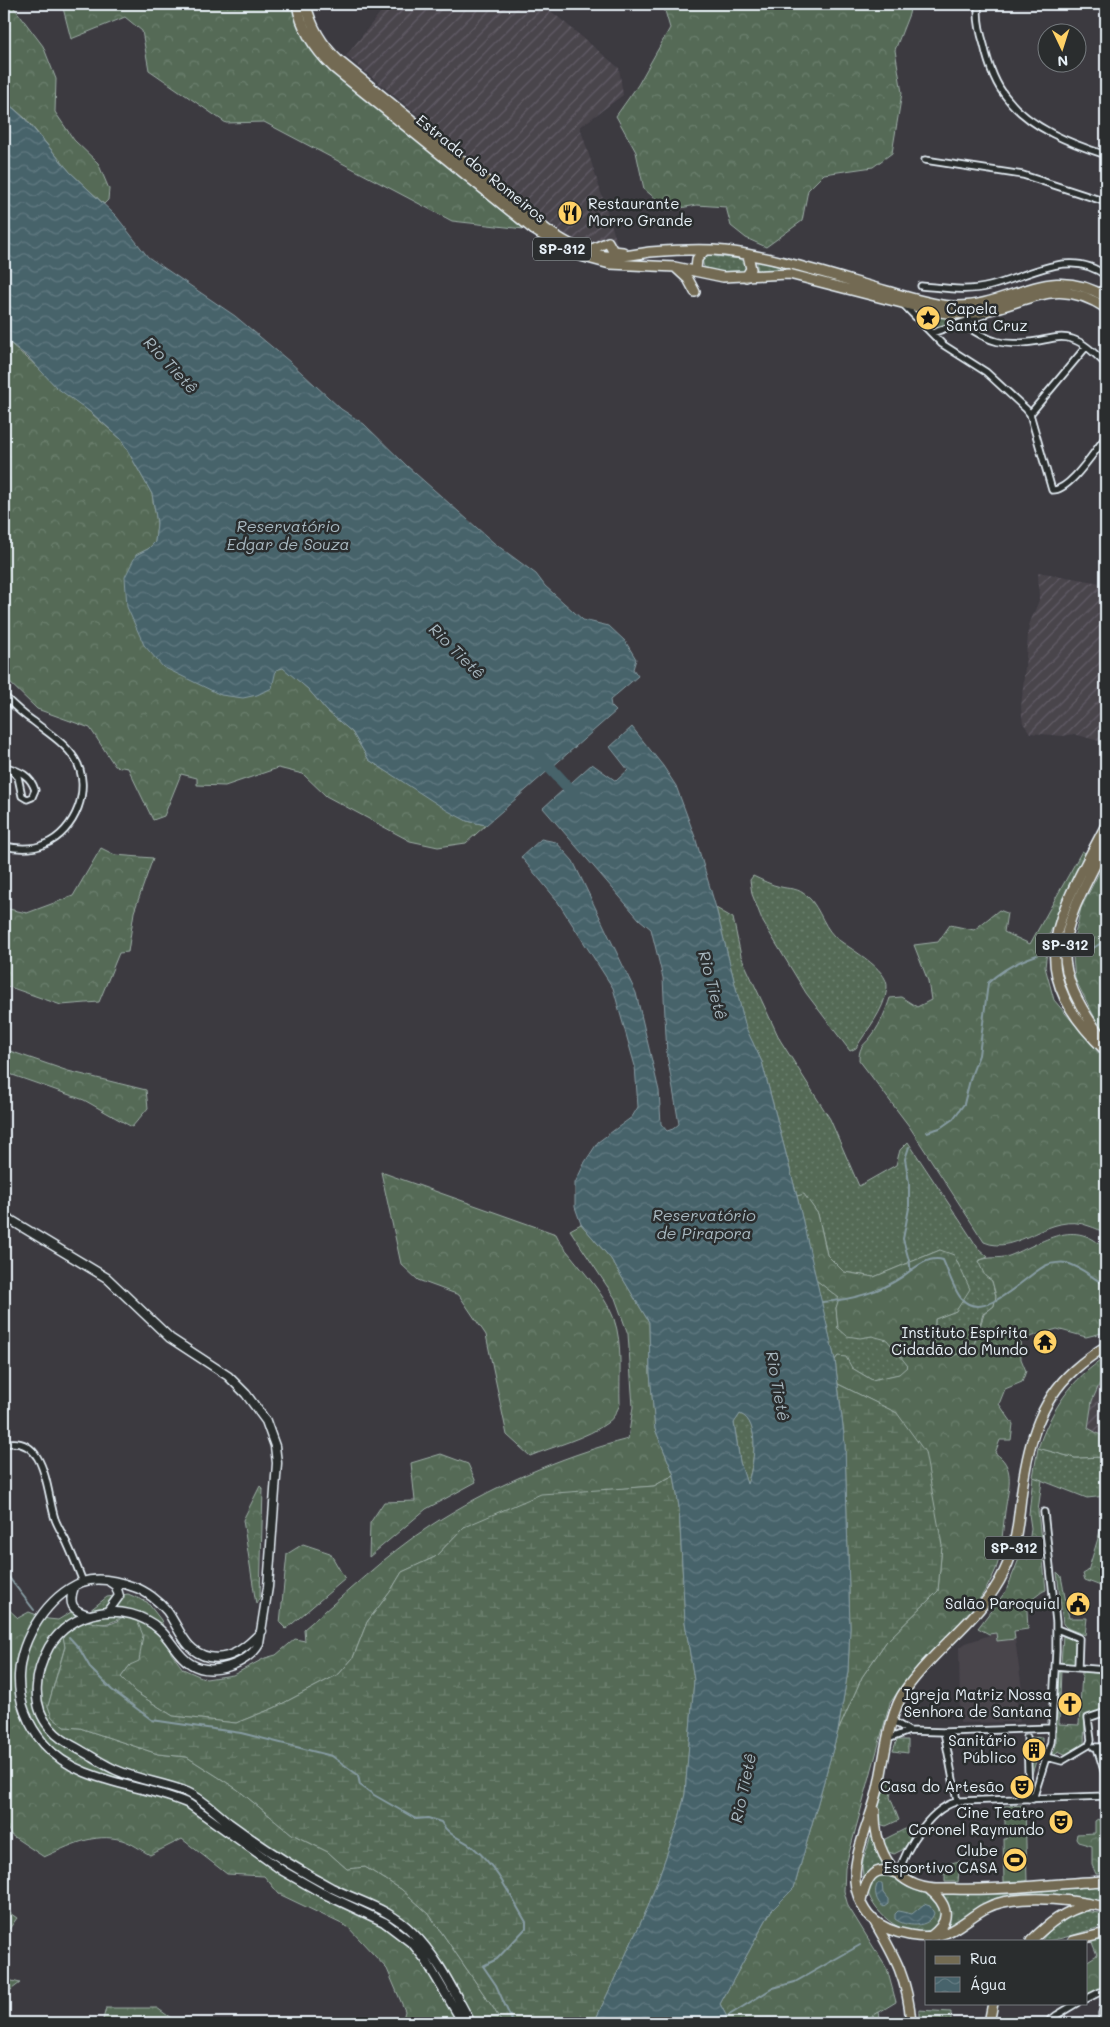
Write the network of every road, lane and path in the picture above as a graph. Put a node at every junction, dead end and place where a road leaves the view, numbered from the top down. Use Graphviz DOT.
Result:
graph roads {
  1 [pos="297,4"];
  2 [pos="306,4"];
  3 [pos="979,4"];
  4 [pos="1106,155"];
  5 [pos="925,160"];
  6 [pos="1106,202"];
  7 [pos="576,247"];
  8 [pos="705,250"];
  9 [pos="650,252"];
  10 [pos="748,255"];
  11 [pos="675,267"];
  12 [pos="696,270"];
  13 [pos="1106,276"];
  14 [pos="746,277"];
  15 [pos="921,286"];
  16 [pos="694,292"];
  17 [pos="1106,297"];
  18 [pos="903,304"];
  19 [pos="996,308"];
  20 [pos="1106,308"];
  21 [pos="962,323"];
  22 [pos="932,333"];
  23 [pos="1086,348"];
  24 [pos="1106,364"];
  25 [pos="1030,414"];
  26 [pos="1106,436"];
  27 [pos="4,696"];
  28 [pos="6,767"];
  29 [pos="1106,825"];
  30 [pos="1106,844"];
  31 [pos="4,846"];
  32 [pos="1106,1044"];
  33 [pos="1106,1051"];
  34 [pos="4,1216"];
  35 [pos="1106,1346"];
  36 [pos="4,1444"];
  37 [pos="1044,1512"];
  38 [pos="107,1580"];
  39 [pos="83,1582"];
  40 [pos="74,1587"];
  41 [pos="108,1612"];
  42 [pos="89,1615"];
  43 [pos="1057,1629"];
  44 [pos="262,1632"];
  45 [pos="1056,1666"];
  46 [pos="1078,1667"];
  47 [pos="1106,1670"];
  48 [pos="1106,1712"];
  49 [pos="893,1721"];
  50 [pos="1052,1728"];
  51 [pos="909,1731"];
  52 [pos="944,1732"];
  53 [pos="1027,1737"];
  54 [pos="888,1739"];
  55 [pos="1089,1745"];
  56 [pos="1106,1747"];
  57 [pos="1097,1748"];
  58 [pos="1047,1757"];
  59 [pos="1106,1777"];
  60 [pos="877,1794"];
  61 [pos="1106,1796"];
  62 [pos="1031,1799"];
  63 [pos="957,1801"];
  64 [pos="897,1874"];
  65 [pos="1106,1881"];
  66 [pos="929,1889"];
  67 [pos="861,1901"];
  68 [pos="1093,1904"];
  69 [pos="1106,1907"];
  70 [pos="873,1919"];
  71 [pos="1106,1932"];
  72 [pos="930,1937"];
  73 [pos="1032,1940"];
  74 [pos="1077,1940"];
  75 [pos="1106,1989"];
  76 [pos="1088,1998"];
  77 [pos="1106,1999"];
  78 [pos="993,2004"];
  79 [pos="1075,2004"];
  80 [pos="463,2023"];
  81 [pos="471,2023"];
  82 [pos="911,2023"];
  83 [pos="989,2023"];
  84 [pos="1047,2023"];
  85 [pos="1102,2023"];
  1 -- 11 [label="main road, Estrada dos Romeiros / SP-312"];
  2 -- 7 [label="main road, Estrada dos Romeiros / SP-312"];
  3 -- 4 [label="street"];
  5 -- 6 [label="street"];
  7 -- 9 [label="main road, Estrada dos Romeiros / SP-312"];
  7 -- 9 [label="main road"];
  8 -- 9 [label="main road, Estrada dos Romeiros / SP-312"];
  8 -- 10 [label="main road, Estrada dos Romeiros / SP-312"];
  8 -- 12 [label="main road"];
  10 -- 14 [label="main road"];
  10 -- 17 [label="main road, Estrada dos Romeiros / SP-312"];
  11 -- 12 [label="main road, Estrada dos Romeiros / SP-312"];
  11 -- 16 [label="main road"];
  12 -- 14 [label="main road, Estrada dos Romeiros / SP-312"];
  13 -- 15 [label="street"];
  14 -- 18 [label="main road, Estrada dos Romeiros / SP-312"];
  18 -- 19 [label="main road, Estrada dos Romeiros / SP-312"];
  18 -- 22 [label="street"];
  19 -- 20 [label="main road, Estrada dos Romeiros / SP-312"];
  19 -- 21 [label="street"];
  21 -- 22 [label="street"];
  21 -- 23 [label="street"];
  22 -- 25 [label="street"];
  23 -- 24 [label="street"];
  23 -- 25 [label="street"];
  25 -- 26 [label="street"];
  27 -- 31 [label="street"];
  28 -- 28 [label="street"];
  29 -- 33 [label="main road, SP-312"];
  30 -- 32 [label="main road, SP-312"];
  34 -- 44 [label="main road"];
  35 -- 49 [label="main road, SP-312"];
  36 -- 39 [label="street"];
  37 -- 43 [label="street"];
  38 -- 39 [label="main road"];
  38 -- 41 [label="main road"];
  38 -- 44 [label="main road"];
  39 -- 40 [label="main road"];
  40 -- 42 [label="main road"];
  40 -- 80 [label="main road"];
  41 -- 42 [label="main road"];
  41 -- 44 [label="main road"];
  42 -- 81 [label="main road"];
  43 -- 45 [label="street"];
  43 -- 46 [label="street"];
  45 -- 46 [label="street"];
  45 -- 50 [label="street"];
  46 -- 47 [label="street"];
  48 -- 55 [label="street"];
  49 -- 51 [label="street"];
  49 -- 54 [label="main road, SP-312"];
  50 -- 52 [label="street"];
  50 -- 58 [label="street"];
  51 -- 52 [label="street"];
  51 -- 54 [label="street"];
  52 -- 63 [label="street"];
  53 -- 62 [label="street"];
  54 -- 60 [label="main road, SP-312"];
  55 -- 57 [label="street"];
  55 -- 58 [label="street"];
  56 -- 57 [label="street"];
  57 -- 59 [label="street"];
  58 -- 62 [label="street"];
  60 -- 64 [label="main road, SP-312"];
  60 -- 67 [label="main road, SP-312"];
  61 -- 62 [label="street"];
  62 -- 63 [label="street"];
  63 -- 64 [label="street"];
  64 -- 66 [label="main road, SP-312"];
  64 -- 67 [label="main road"];
  65 -- 66 [label="main road, SP-312"];
  66 -- 72 [label="main road"];
  67 -- 70 [label="main road, SP-312"];
  68 -- 69 [label="main road, SP-312"];
  68 -- 72 [label="main road, SP-312"];
  68 -- 73 [label="main road"];
  70 -- 72 [label="main road, SP-312"];
  70 -- 82 [label="main road"];
  71 -- 74 [label="main road"];
  75 -- 76 [label="street"];
  77 -- 85 [label="street"];
  78 -- 83 [label="main road"];
  79 -- 84 [label="street"];
}
